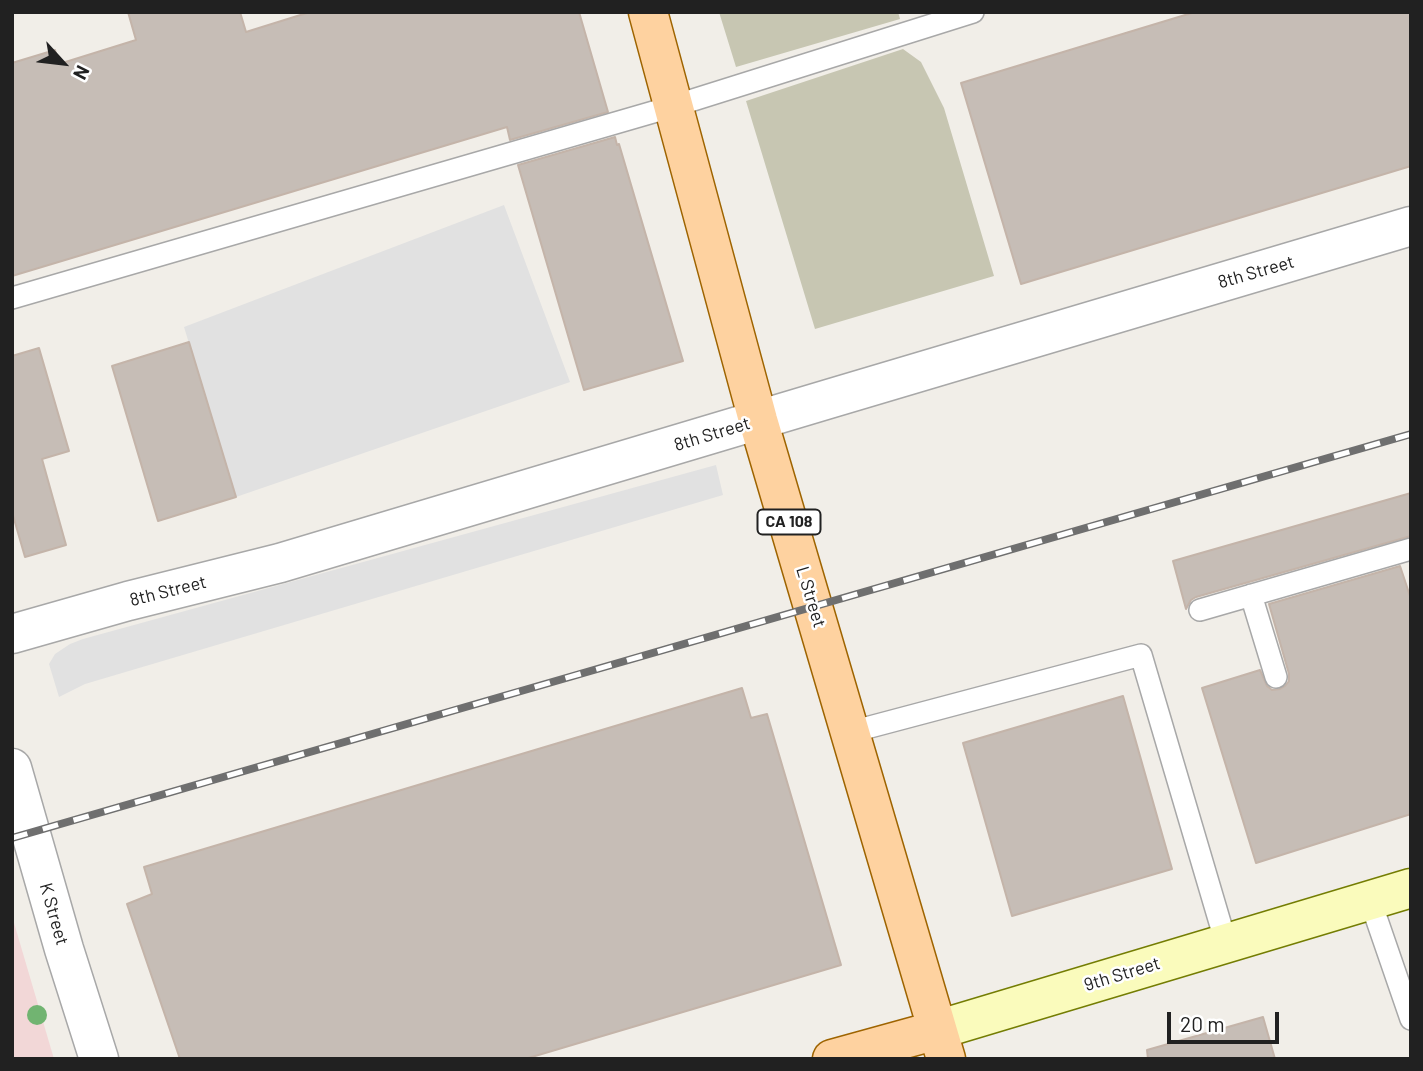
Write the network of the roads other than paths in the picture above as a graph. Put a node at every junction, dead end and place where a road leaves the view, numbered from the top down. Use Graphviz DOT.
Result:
graph roads {
  1 [pos="648,12"];
  2 [pos="973,12"];
  3 [pos="674,106"];
  4 [pos="1411,226"];
  5 [pos="12,298"];
  6 [pos="758,420"];
  7 [pos="1411,550"];
  8 [pos="1251,595"];
  9 [pos="1200,610"];
  10 [pos="12,634"];
  11 [pos="1276,677"];
  12 [pos="850,732"];
  13 [pos="12,768"];
  14 [pos="1411,888"];
  15 [pos="1370,900"];
  16 [pos="1226,943"];
  17 [pos="1411,1019"];
  18 [pos="941,1044"];
  19 [pos="99,1059"];
  20 [pos="832,1059"];
  1 -- 3 [label="main road, L Street / CA 108"];
  2 -- 3 [label="lane"];
  3 -- 5 [label="lane"];
  3 -- 6 [label="main road, L Street / CA 108"];
  4 -- 6 [label="street, 8th Street"];
  6 -- 10 [label="street, 8th Street"];
  6 -- 12 [label="main road, L Street / CA 108"];
  7 -- 8 [label="lane"];
  8 -- 9 [label="lane"];
  8 -- 11 [label="lane"];
  12 -- 16 [label="lane"];
  12 -- 18 [label="main road, L Street / CA 108"];
  13 -- 19 [label="street, K Street"];
  14 -- 15 [label="main road, 9th Street"];
  15 -- 16 [label="main road, 9th Street"];
  15 -- 17 [label="lane"];
  16 -- 18 [label="main road, 9th Street"];
  18 -- 20 [label="main road, 9th Street"];
}
